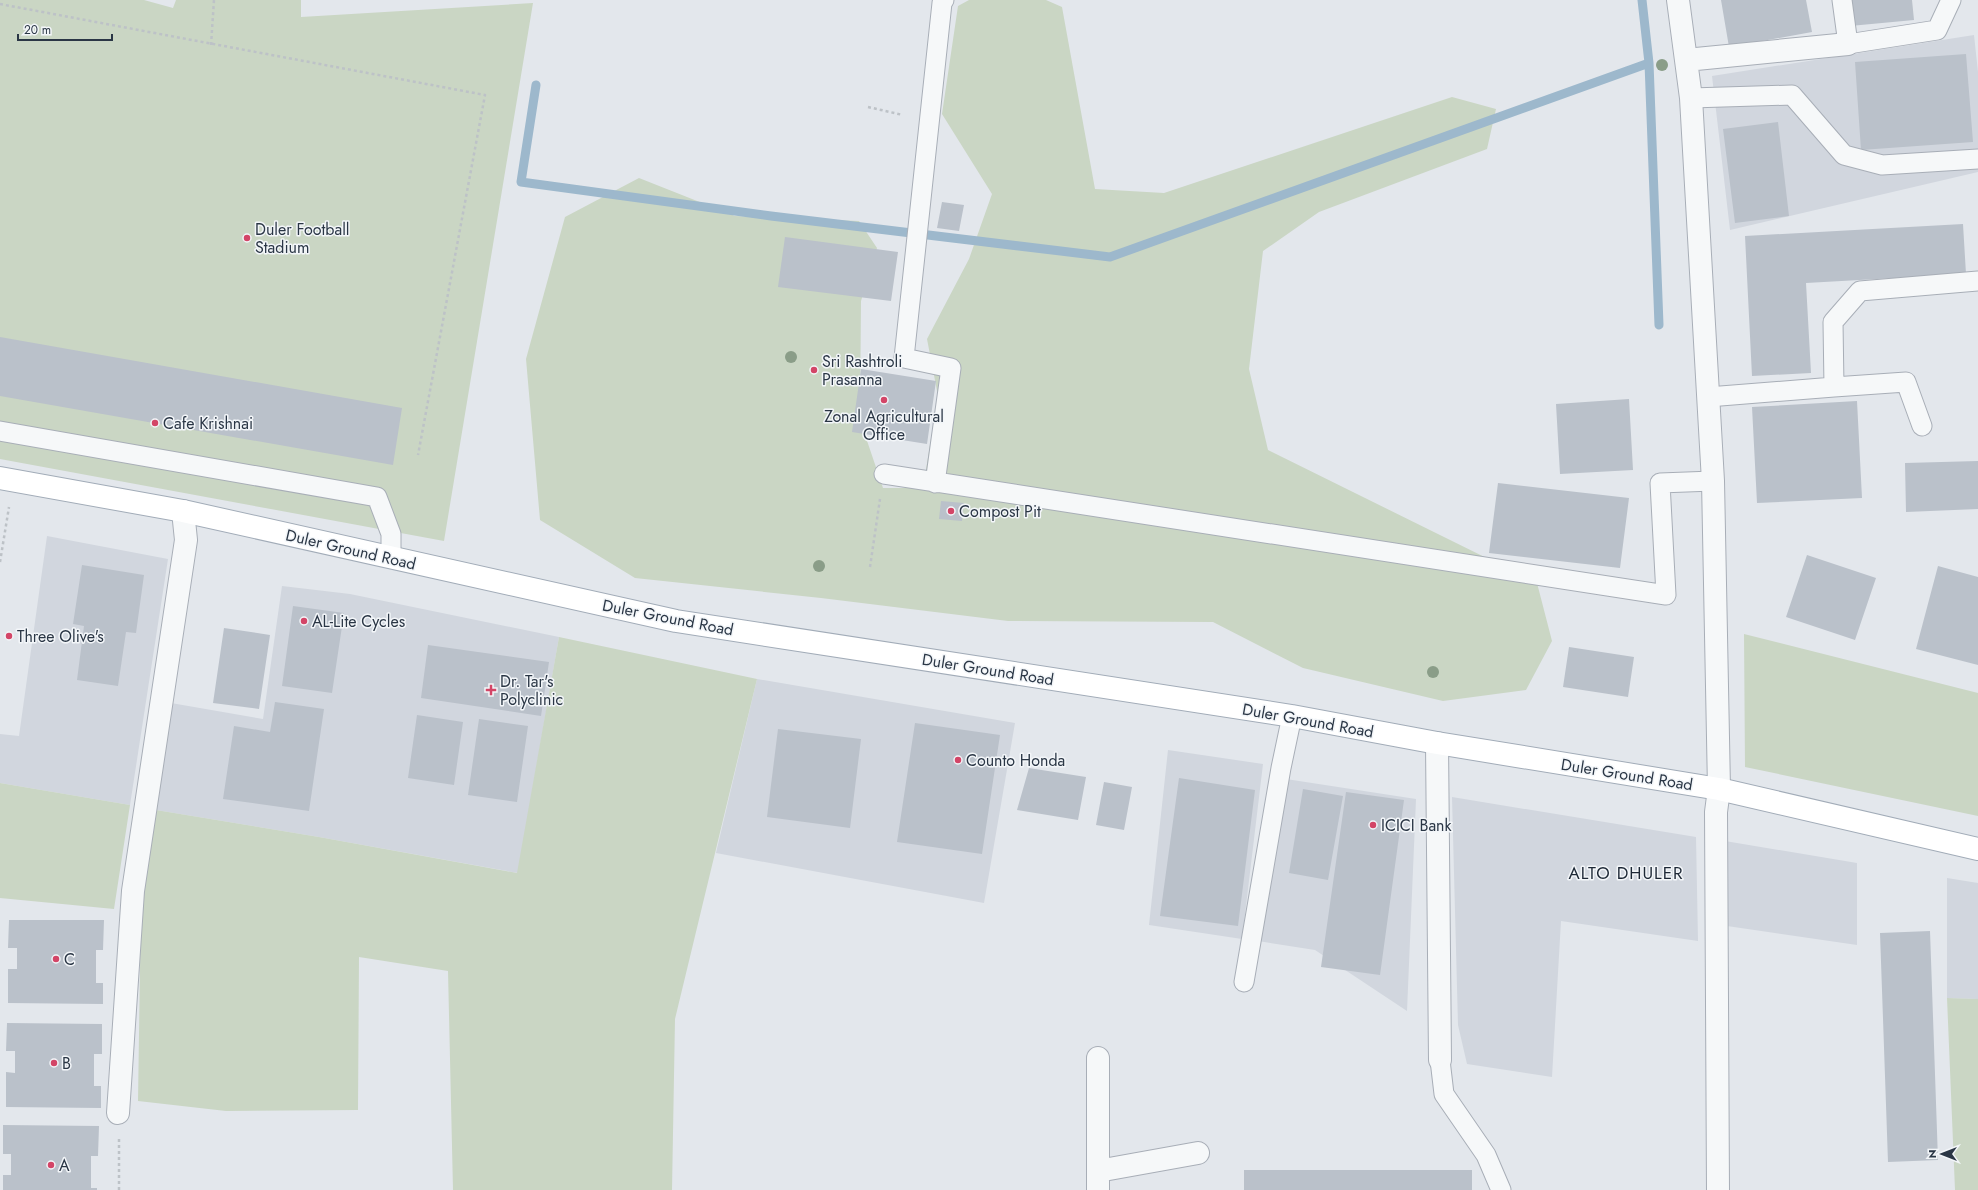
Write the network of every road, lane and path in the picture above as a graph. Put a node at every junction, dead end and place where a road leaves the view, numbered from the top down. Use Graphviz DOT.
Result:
graph roads {
  1 [pos="214,0"];
  2 [pos="944,0"];
  3 [pos="1678,0"];
  4 [pos="1842,0"];
  5 [pos="1951,0"];
  6 [pos="0,4"];
  7 [pos="1848,44"];
  8 [pos="211,45"];
  9 [pos="1686,60"];
  10 [pos="1690,98"];
  11 [pos="868,107"];
  12 [pos="930,118"];
  13 [pos="1978,159"];
  14 [pos="1978,281"];
  15 [pos="1834,387"];
  16 [pos="1708,397"];
  17 [pos="1922,426"];
  18 [pos="0,431"];
  19 [pos="418,455"];
  20 [pos="884,474"];
  21 [pos="0,478"];
  22 [pos="1713,480"];
  23 [pos="935,483"];
  24 [pos="9,507"];
  25 [pos="184,511"];
  26 [pos="392,558"];
  27 [pos="0,562"];
  28 [pos="870,567"];
  29 [pos="1292,716"];
  30 [pos="1437,743"];
  31 [pos="1719,789"];
  32 [pos="1978,849"];
  33 [pos="1244,982"];
  34 [pos="1098,1058"];
  35 [pos="1440,1060"];
  36 [pos="118,1113"];
  37 [pos="1198,1153"];
  38 [pos="1098,1180"];
  39 [pos="119,1190"];
  40 [pos="1501,1190"];
  41 [pos="1718,1190"];
  1 -- 8 [label="path"];
  2 -- 12 [label="lane"];
  3 -- 9 [label="street"];
  4 -- 7 [label="lane"];
  5 -- 7 [label="lane"];
  6 -- 8 [label="path"];
  7 -- 9 [label="street"];
  8 -- 19 [label="path"];
  9 -- 10 [label="street"];
  10 -- 13 [label="lane"];
  10 -- 16 [label="street"];
  11 -- 12 [label="path"];
  12 -- 23 [label="lane"];
  14 -- 15 [label="lane"];
  15 -- 16 [label="lane"];
  15 -- 17 [label="lane"];
  16 -- 22 [label="street"];
  18 -- 26 [label="lane"];
  20 -- 23 [label="lane"];
  20 -- 28 [label="path"];
  21 -- 25 [label="main road, Duler Ground Road"];
  22 -- 23 [label="lane"];
  22 -- 31 [label="street"];
  24 -- 27 [label="path"];
  25 -- 26 [label="main road, Duler Ground Road"];
  25 -- 36 [label="street"];
  26 -- 29 [label="main road, Duler Ground Road"];
  29 -- 30 [label="main road, Duler Ground Road"];
  29 -- 33 [label="lane"];
  30 -- 31 [label="main road, Duler Ground Road"];
  30 -- 35 [label="street"];
  31 -- 32 [label="main road, Duler Ground Road"];
  31 -- 41 [label="street"];
  34 -- 38 [label="street"];
  35 -- 40 [label="lane"];
  36 -- 39 [label="path"];
  37 -- 38 [label="street"];
}
